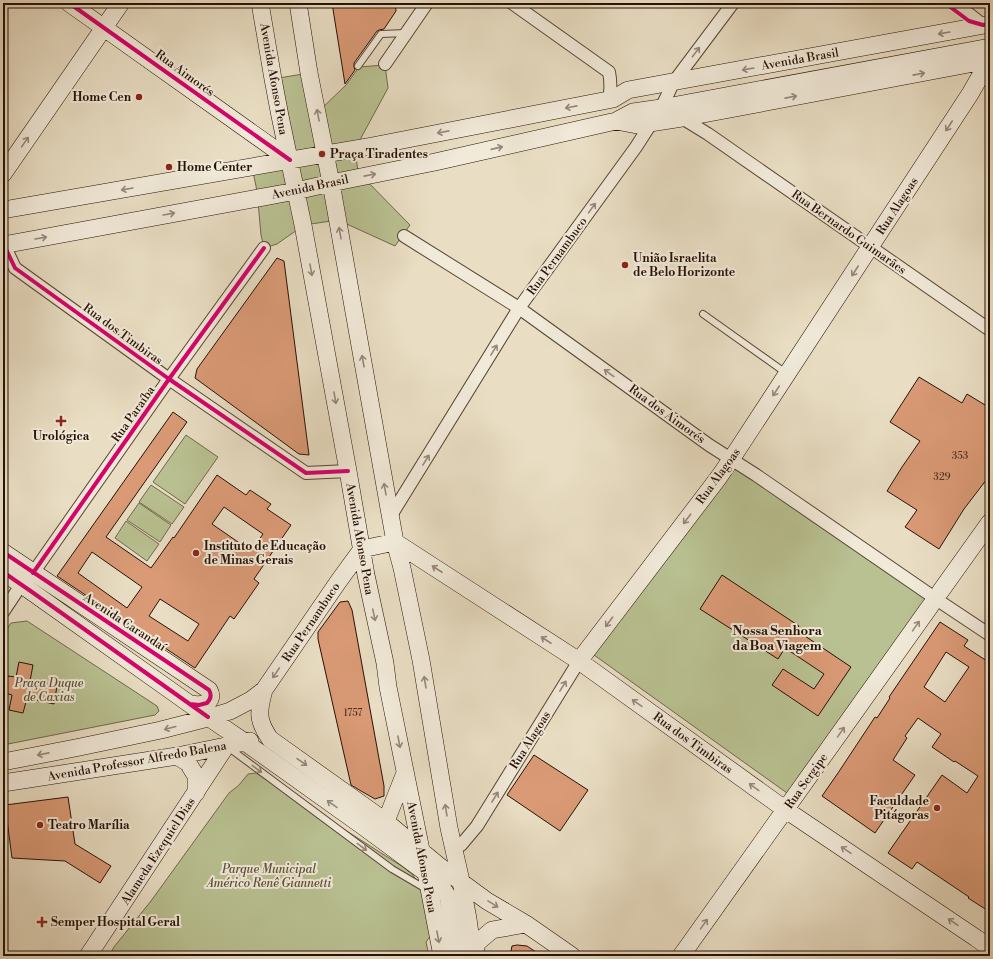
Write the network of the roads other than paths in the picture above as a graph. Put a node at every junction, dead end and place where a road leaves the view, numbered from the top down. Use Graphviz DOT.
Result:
graph roads {
  1 [pos="69,3"];
  2 [pos="121,3"];
  3 [pos="260,3"];
  4 [pos="298,3"];
  5 [pos="427,3"];
  6 [pos="512,3"];
  7 [pos="733,3"];
  8 [pos="955,3"];
  9 [pos="104,28"];
  10 [pos="988,29"];
  11 [pos="406,33"];
  12 [pos="990,47"];
  13 [pos="990,60"];
  14 [pos="385,64"];
  15 [pos="358,66"];
  16 [pos="958,66"];
  17 [pos="970,94"];
  18 [pos="611,99"];
  19 [pos="278,108"];
  20 [pos="649,111"];
  21 [pos="712,112"];
  22 [pos="682,118"];
  23 [pos="245,128"];
  24 [pos="708,134"];
  25 [pos="325,154"];
  26 [pos="290,160"];
  27 [pos="3,174"];
  28 [pos="331,183"];
  29 [pos="296,191"];
  30 [pos="3,210"];
  31 [pos="404,236"];
  32 [pos="4,245"];
  33 [pos="870,247"];
  34 [pos="264,248"];
  35 [pos="519,308"];
  36 [pos="703,314"];
  37 [pos="990,330"];
  38 [pos="788,374"];
  39 [pos="169,379"];
  40 [pos="732,459"];
  41 [pos="348,470"];
  42 [pos="390,517"];
  43 [pos="990,522"];
  44 [pos="395,542"];
  45 [pos="362,549"];
  46 [pos="3,552"];
  47 [pos="23,575"];
  48 [pos="936,599"];
  49 [pos="3,612"];
  50 [pos="990,635"];
  51 [pos="579,661"];
  52 [pos="264,690"];
  53 [pos="190,704"];
  54 [pos="230,711"];
  55 [pos="208,717"];
  56 [pos="270,739"];
  57 [pos="244,742"];
  58 [pos="226,746"];
  59 [pos="177,756"];
  60 [pos="3,762"];
  61 [pos="405,773"];
  62 [pos="3,783"];
  63 [pos="196,793"];
  64 [pos="786,810"];
  65 [pos="385,820"];
  66 [pos="364,827"];
  67 [pos="454,848"];
  68 [pos="420,850"];
  69 [pos="426,873"];
  70 [pos="461,881"];
  71 [pos="429,891"];
  72 [pos="526,924"];
  73 [pos="986,947"];
  74 [pos="88,956"];
  75 [pos="442,956"];
  76 [pos="468,956"];
  77 [pos="572,956"];
  78 [pos="682,956"];
  1 -- 9 [label="street, Rua Aimorés"];
  2 -- 9 [label="street"];
  3 -- 19 [label="street, Avenida Afonso Pena"];
  25 -- 4 [label="street, one-way"];
  5 -- 11 [label="street"];
  6 -- 18 [label="street"];
  20 -- 7 [label="street, Rua Pernambuco, one-way"];
  8 -- 10 [label="street"];
  9 -- 23 [label="street, Rua Aimorés"];
  27 -- 9 [label="street, one-way"];
  10 -- 20 [label="street, Avenida Brasil, one-way"];
  11 -- 14 [label="street"];
  11 -- 15 [label="lane"];
  12 -- 20 [label="street, Avenida Brasil"];
  13 -- 16 [label="street, Avenida Brasil"];
  13 -- 17 [label="street, Rua Alagoas"];
  16 -- 17 [label="street"];
  21 -- 16 [label="street, Avenida Brasil, one-way"];
  17 -- 33 [label="street, Rua Alagoas, one-way"];
  18 -- 20 [label="street, Avenida Brasil"];
  18 -- 20 [label="street, Avenida Brasil"];
  18 -- 25 [label="street, Avenida Brasil, one-way"];
  19 -- 23 [label="street"];
  19 -- 26 [label="street, Avenida Afonso Pena"];
  20 -- 22 [label="street, Avenida Brasil"];
  28 -- 20 [label="street, Avenida Brasil, one-way"];
  35 -- 20 [label="street, Rua Pernambuco, one-way"];
  21 -- 22 [label="street, Avenida Brasil"];
  21 -- 24 [label="street"];
  22 -- 24 [label="street, Rua Bernardo Guimarães"];
  23 -- 26 [label="street, Rua Aimorés"];
  24 -- 33 [label="street, Rua Bernardo Guimarães"];
  25 -- 26 [label="street, Avenida Brasil"];
  25 -- 28 [label="street"];
  26 -- 29 [label="street, Avenida Afonso Pena"];
  26 -- 30 [label="street, Avenida Brasil, one-way"];
  28 -- 29 [label="street, Avenida Brasil"];
  42 -- 28 [label="street, one-way"];
  32 -- 29 [label="street, Avenida Brasil, one-way"];
  29 -- 41 [label="street, Avenida Afonso Pena, one-way"];
  31 -- 35 [label="street, Rua dos Aimorés"];
  32 -- 39 [label="street, Rua dos Timbiras"];
  33 -- 37 [label="street, Rua Bernardo Guimarães"];
  33 -- 38 [label="street, Rua Alagoas, one-way"];
  34 -- 39 [label="street, Rua Paraíba"];
  40 -- 35 [label="street, Rua dos Aimorés, one-way"];
  42 -- 35 [label="street, Rua Pernambuco, one-way"];
  36 -- 38 [label="lane"];
  38 -- 40 [label="street, Rua Alagoas, one-way"];
  39 -- 41 [label="street, Rua dos Timbiras"];
  39 -- 47 [label="street, Rua Paraíba"];
  40 -- 48 [label="street, Rua dos Aimorés"];
  40 -- 51 [label="street, Rua Alagoas, one-way"];
  41 -- 45 [label="street, Avenida Afonso Pena"];
  42 -- 44 [label="street"];
  43 -- 48 [label="street, Rua Sergipe"];
  44 -- 45 [label="street"];
  51 -- 44 [label="street, Rua dos Timbiras, one-way"];
  67 -- 44 [label="street, one-way"];
  45 -- 52 [label="street, Rua Pernambuco, one-way"];
  45 -- 61 [label="street, Avenida Afonso Pena, one-way"];
  46 -- 47 [label="street, Avenida Carandaí"];
  47 -- 49 [label="street, Rua Paraíba"];
  47 -- 53 [label="street, Avenida Carandaí"];
  47 -- 53 [label="street, Avenida Carandaí"];
  48 -- 50 [label="street, Rua dos Aimorés"];
  64 -- 48 [label="street, Rua Sergipe, one-way"];
  64 -- 51 [label="street, Rua dos Timbiras, one-way"];
  67 -- 51 [label="street, Rua Alagoas, one-way"];
  52 -- 54 [label="street, Rua Pernambuco"];
  52 -- 56 [label="street"];
  53 -- 55 [label="street, Avenida Carandaí"];
  54 -- 55 [label="street, Avenida Professor Alfredo Balena"];
  55 -- 57 [label="street, Avenida Carandaí"];
  55 -- 60 [label="street, Avenida Professor Alfredo Balena, one-way"];
  56 -- 57 [label="street, Avenida Professor Alfredo Balena"];
  56 -- 65 [label="street, one-way"];
  57 -- 58 [label="street, Avenida Professor Alfredo Balena"];
  66 -- 57 [label="street, Avenida Carandaí, one-way"];
  58 -- 59 [label="street, Avenida Professor Alfredo Balena"];
  58 -- 63 [label="street, Alameda Ezequiel Dias"];
  58 -- 71 [label="lane, one-way"];
  59 -- 62 [label="street, Avenida Professor Alfredo Balena"];
  59 -- 63 [label="street"];
  61 -- 65 [label="street"];
  61 -- 68 [label="street, Avenida Afonso Pena"];
  63 -- 74 [label="street, Alameda Ezequiel Dias"];
  73 -- 64 [label="street, Rua dos Timbiras, one-way"];
  78 -- 64 [label="street, Rua Sergipe, one-way"];
  65 -- 66 [label="street"];
  65 -- 68 [label="street"];
  66 -- 69 [label="street, Avenida Carandaí"];
  67 -- 68 [label="street"];
  67 -- 70 [label="street"];
  68 -- 69 [label="street, Avenida Afonso Pena"];
  68 -- 70 [label="street"];
  69 -- 71 [label="street, Avenida Afonso Pena"];
  69 -- 76 [label="street, Avenida Carandaí"];
  70 -- 72 [label="street, one-way"];
  70 -- 76 [label="street"];
  71 -- 75 [label="street, Avenida Afonso Pena, one-way"];
  72 -- 76 [label="street"];
  72 -- 77 [label="street"];
}
